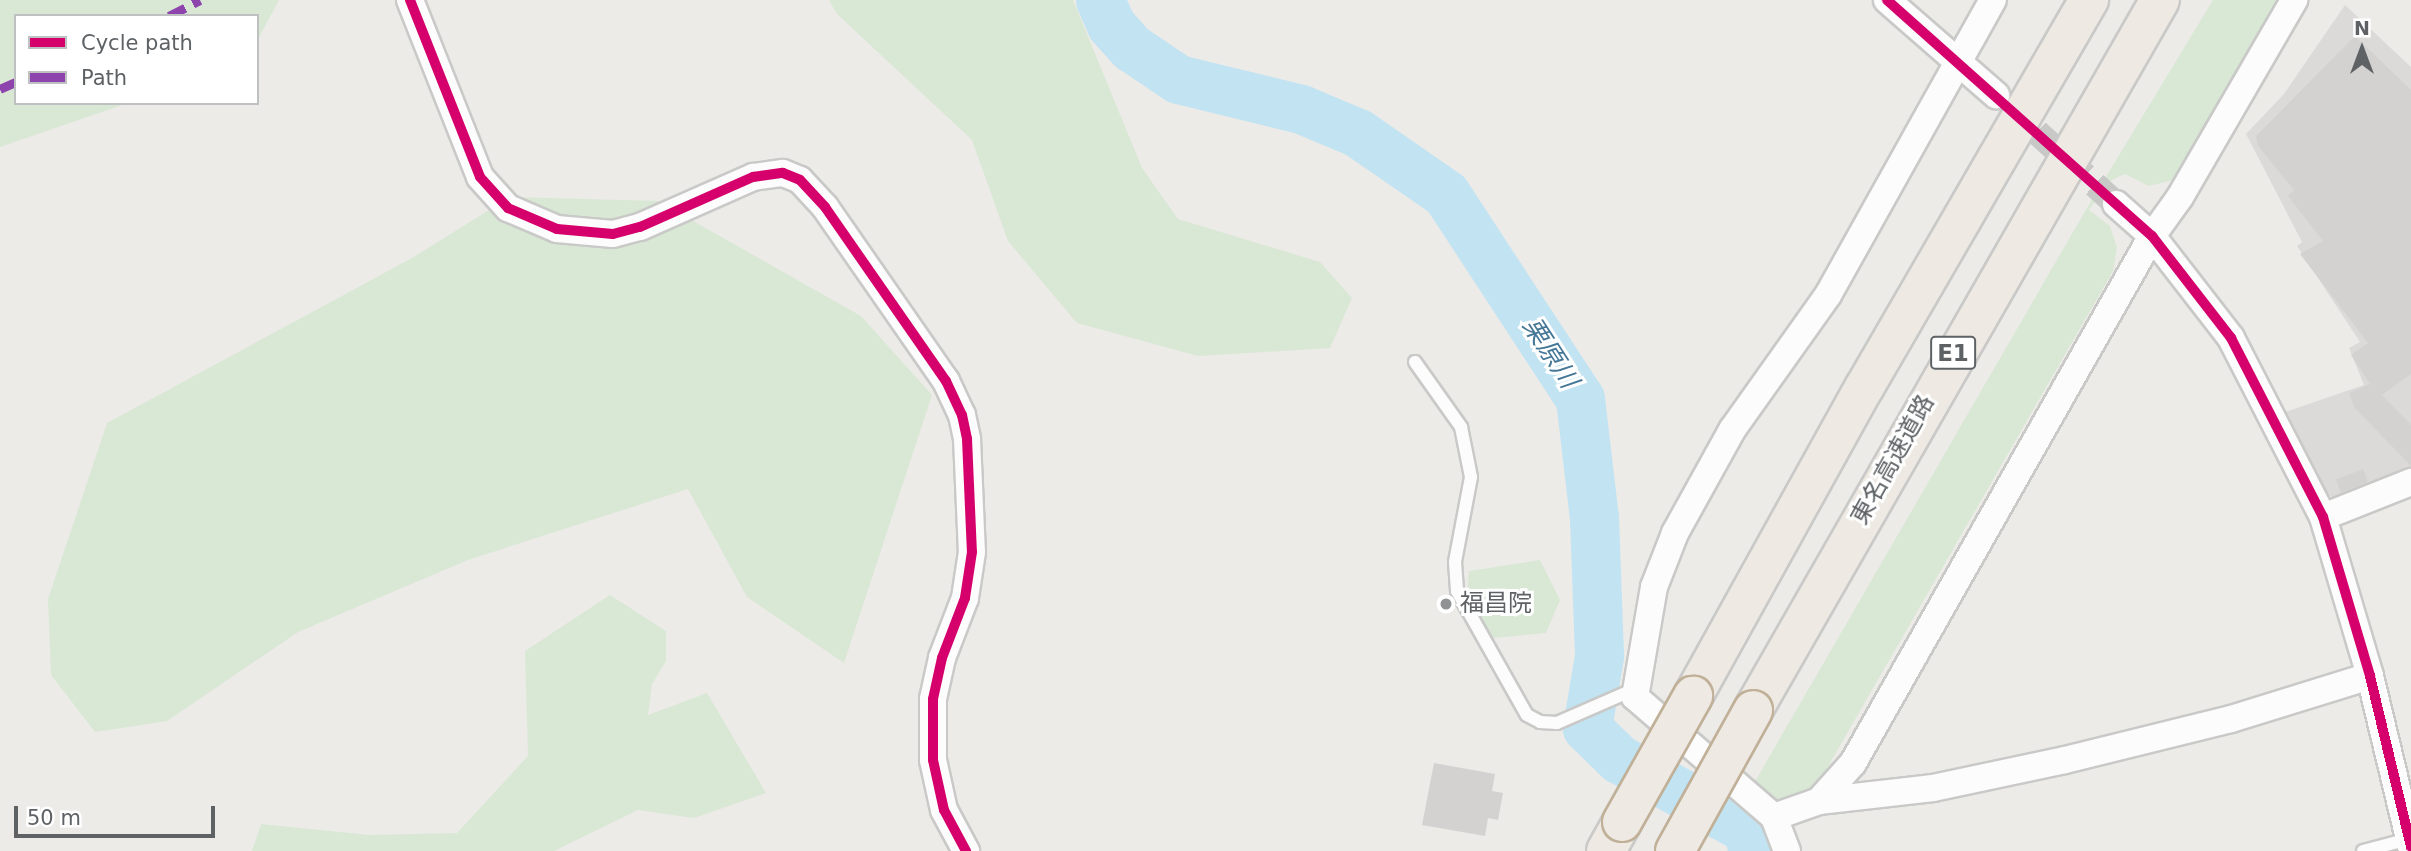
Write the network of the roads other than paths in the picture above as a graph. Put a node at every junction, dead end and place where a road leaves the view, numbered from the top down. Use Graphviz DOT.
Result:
graph roads {
  1 [pos="410,0"];
  2 [pos="1887,0"];
  3 [pos="1993,0"];
  4 [pos="2089,0"];
  5 [pos="2160,0"];
  6 [pos="2294,0"];
  7 [pos="1960,62"];
  8 [pos="1996,94"];
  9 [pos="2116,204"];
  10 [pos="2152,236"];
  11 [pos="1416,362"];
  12 [pos="2411,482"];
  13 [pos="2323,517"];
  14 [pos="2370,676"];
  15 [pos="1631,695"];
  16 [pos="1819,801"];
  17 [pos="1774,817"];
  18 [pos="1614,837"];
  19 [pos="2410,843"];
  20 [pos="967,851"];
  21 [pos="1675,851"];
  22 [pos="1787,851"];
  23 [pos="2363,851"];
  1 -- 20 [label="street"];
  2 -- 7 [label="street"];
  3 -- 7 [label="street"];
  4 -- 18 [label="highway, E1, bridge"];
  5 -- 21 [label="highway, 東名高速道路 / E1, bridge"];
  6 -- 10 [label="street"];
  7 -- 8 [label="street"];
  7 -- 15 [label="street"];
  9 -- 10 [label="street"];
  10 -- 13 [label="street"];
  10 -- 16 [label="street"];
  11 -- 15 [label="lane"];
  12 -- 13 [label="street"];
  13 -- 14 [label="street"];
  14 -- 16 [label="street"];
  14 -- 19 [label="street"];
  15 -- 17 [label="street"];
  16 -- 17 [label="street"];
  17 -- 22 [label="street"];
  19 -- 23 [label="lane"];
}
